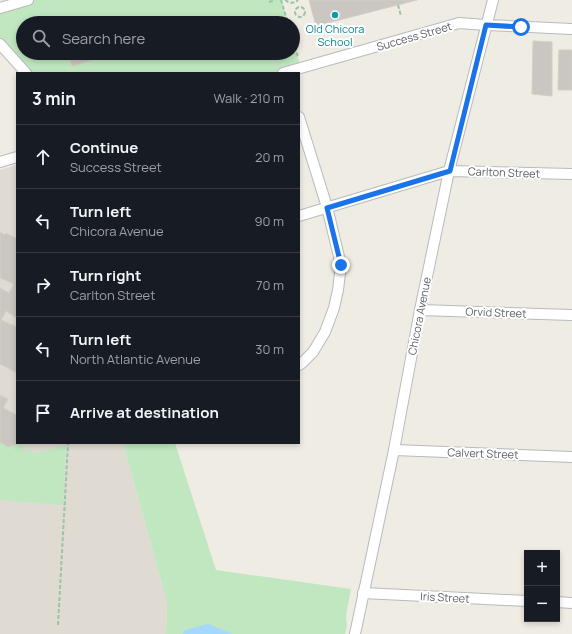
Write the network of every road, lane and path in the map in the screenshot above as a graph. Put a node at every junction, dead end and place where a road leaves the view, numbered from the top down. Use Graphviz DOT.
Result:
graph roads {
  1 [pos="28,0"];
  2 [pos="275,0"];
  3 [pos="281,0"];
  4 [pos="285,0"];
  5 [pos="492,0"];
  6 [pos="297,1"];
  7 [pos="269,2"];
  8 [pos="398,5"];
  9 [pos="299,7"];
  10 [pos="0,8"];
  11 [pos="286,16"];
  12 [pos="297,16"];
  13 [pos="401,16"];
  14 [pos="300,17"];
  15 [pos="486,25"];
  16 [pos="572,29"];
  17 [pos="0,44"];
  18 [pos="25,72"];
  19 [pos="288,72"];
  20 [pos="300,120"];
  21 [pos="16,157"];
  22 [pos="0,162"];
  23 [pos="450,171"];
  24 [pos="572,174"];
  25 [pos="327,208"];
  26 [pos="300,216"];
  27 [pos="420,310"];
  28 [pos="572,315"];
  29 [pos="300,364"];
  30 [pos="68,444"];
  31 [pos="394,450"];
  32 [pos="572,456"];
  33 [pos="363,593"];
  34 [pos="524,600"];
  35 [pos="560,602"];
  36 [pos="572,602"];
  37 [pos="58,625"];
  38 [pos="355,634"];
  1 -- 10 [label="street"];
  2 -- 7 [label="path"];
  3 -- 11 [label="path"];
  4 -- 6 [label="path"];
  5 -- 15 [label="street, Chicora Avenue"];
  6 -- 9 [label="path"];
  8 -- 13 [label="path"];
  9 -- 12 [label="path"];
  9 -- 14 [label="path"];
  15 -- 16 [label="street, Success Street"];
  15 -- 19 [label="street, Success Street"];
  15 -- 23 [label="street, Chicora Avenue"];
  17 -- 18 [label="street"];
  20 -- 25 [label="street"];
  21 -- 22 [label="street"];
  23 -- 24 [label="street, Carlton Street"];
  23 -- 25 [label="street, Carlton Street"];
  23 -- 27 [label="street, Chicora Avenue"];
  25 -- 26 [label="street, Carlton Street"];
  25 -- 29 [label="street"];
  27 -- 28 [label="street, Orvid Street"];
  27 -- 31 [label="street, Chicora Avenue"];
  30 -- 37 [label="path"];
  31 -- 32 [label="street, Calvert Street"];
  31 -- 33 [label="street, Chicora Avenue"];
  33 -- 34 [label="street, Iris Street"];
  33 -- 38 [label="street, Chicora Avenue"];
  35 -- 36 [label="street"];
}
